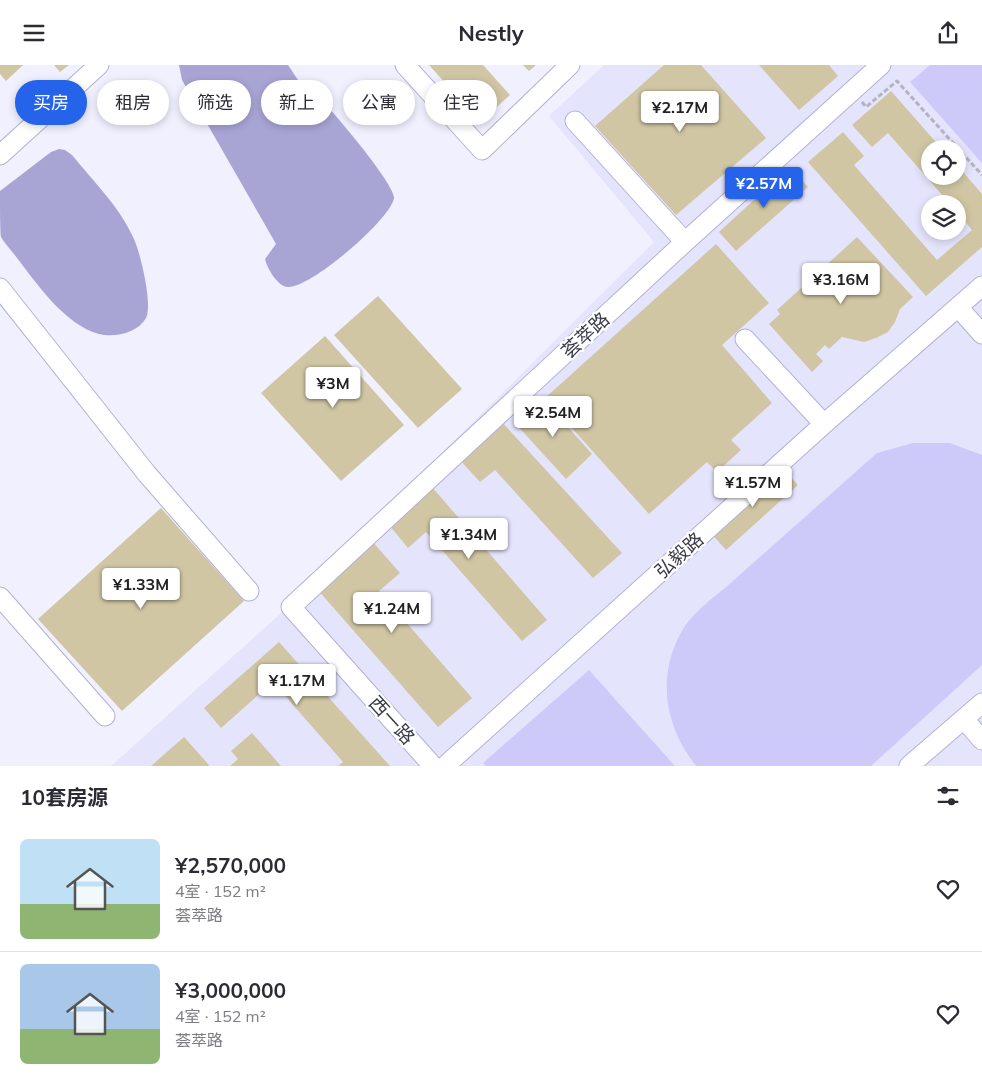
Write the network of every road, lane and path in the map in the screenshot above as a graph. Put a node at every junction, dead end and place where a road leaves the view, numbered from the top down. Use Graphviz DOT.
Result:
graph roads {
  1 [pos="99,65"];
  2 [pos="405,65"];
  3 [pos="570,65"];
  4 [pos="881,65"];
  5 [pos="853,91"];
  6 [pos="575,121"];
  7 [pos="0,155"];
  8 [pos="982,175"];
  9 [pos="685,242"];
  10 [pos="982,286"];
  11 [pos="0,288"];
  12 [pos="958,307"];
  13 [pos="982,334"];
  14 [pos="745,339"];
  15 [pos="824,424"];
  16 [pos="248,591"];
  17 [pos="0,597"];
  18 [pos="291,607"];
  19 [pos="982,703"];
  20 [pos="106,716"];
  21 [pos="964,719"];
  22 [pos="982,740"];
  23 [pos="433,766"];
  24 [pos="445,766"];
  25 [pos="910,766"];
  1 -- 7 [label="street"];
  2 -- 3 [label="street"];
  4 -- 5 [label="street, 荟萃路"];
  5 -- 8 [label="path"];
  5 -- 9 [label="street, 荟萃路"];
  6 -- 9 [label="street"];
  9 -- 18 [label="street, 荟萃路"];
  10 -- 12 [label="street, 弘毅路"];
  11 -- 16 [label="street"];
  12 -- 13 [label="street"];
  12 -- 15 [label="street, 弘毅路"];
  14 -- 15 [label="street"];
  15 -- 24 [label="street, 弘毅路"];
  17 -- 20 [label="street"];
  18 -- 23 [label="street, 西一路"];
  19 -- 21 [label="street"];
  21 -- 22 [label="street"];
  21 -- 25 [label="street"];
}
